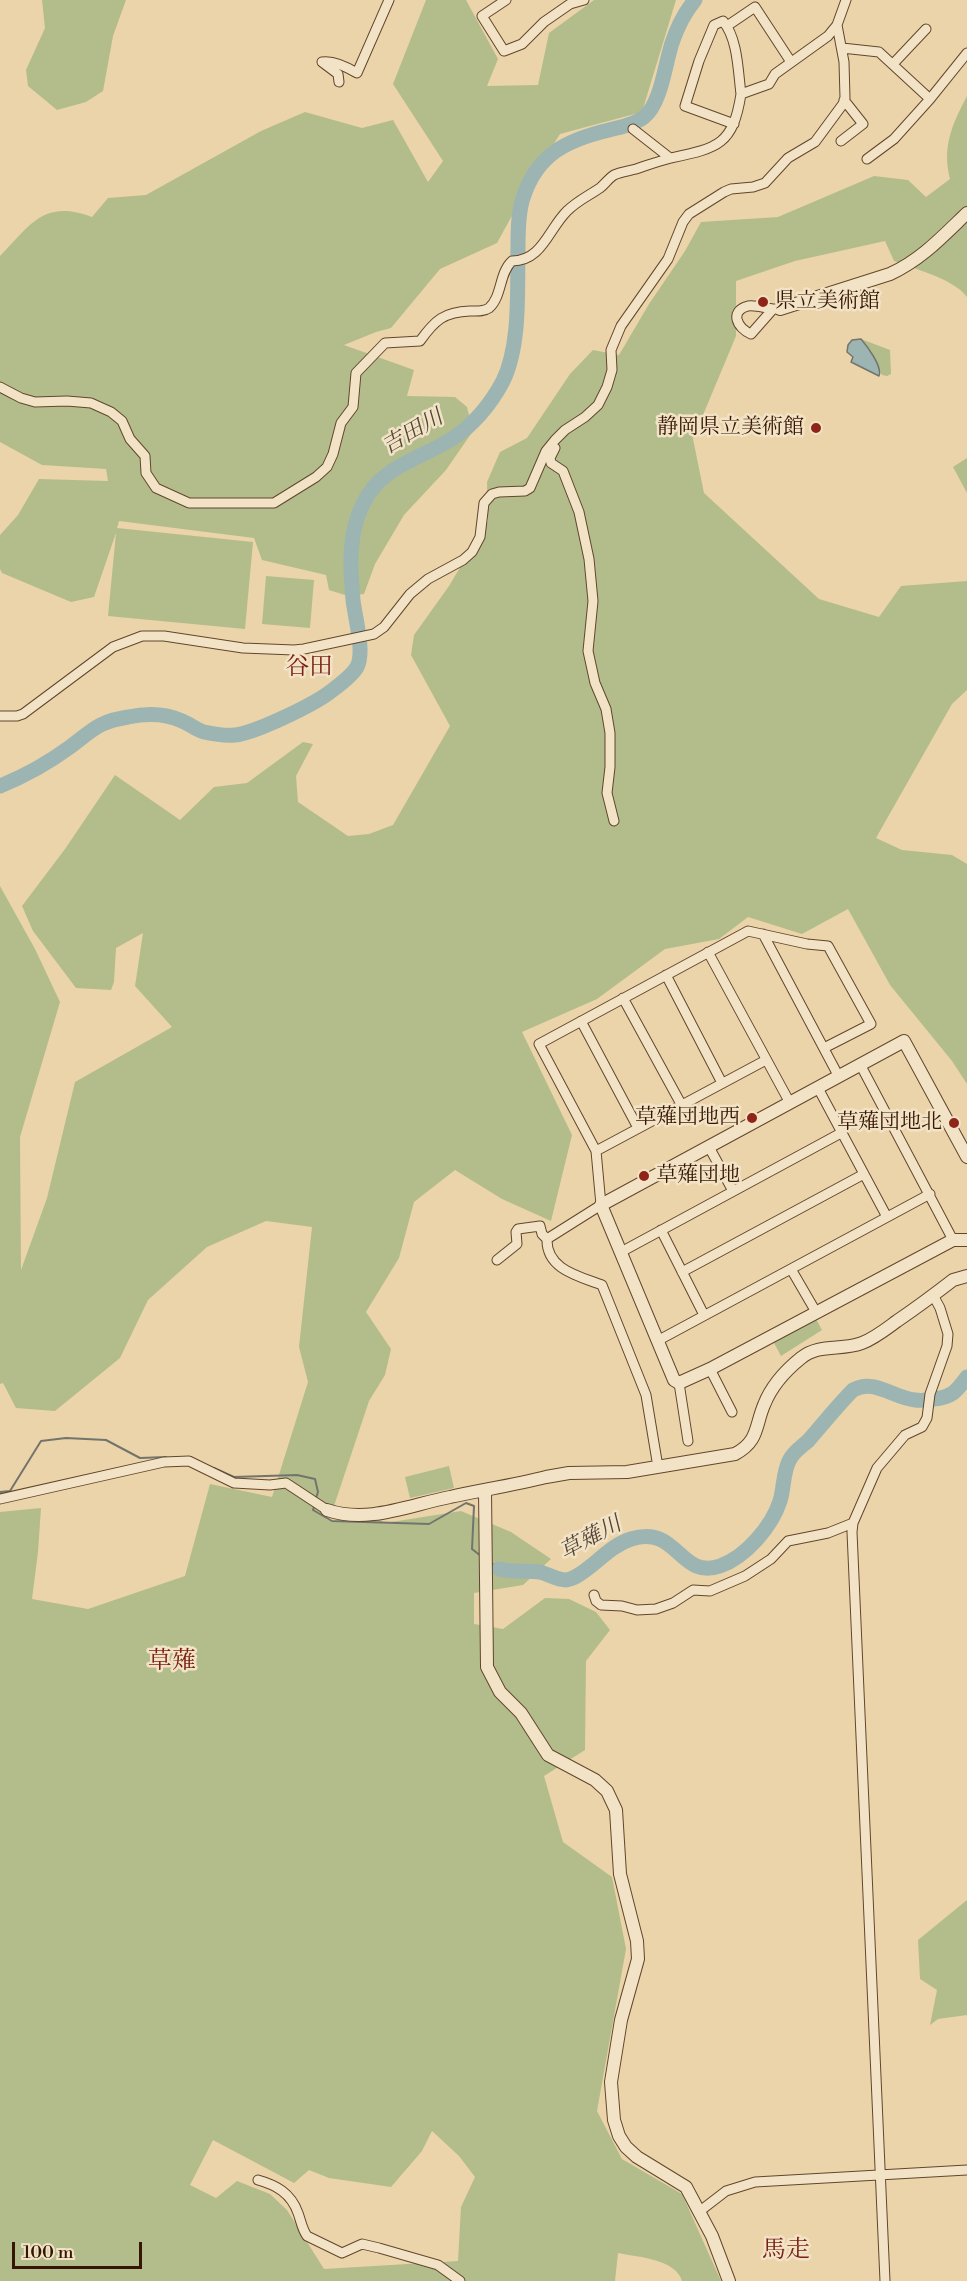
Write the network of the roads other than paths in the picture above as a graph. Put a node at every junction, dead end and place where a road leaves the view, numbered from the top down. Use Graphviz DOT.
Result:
graph roads {
  1 [pos="389,0"];
  2 [pos="506,0"];
  3 [pos="584,0"];
  4 [pos="846,0"];
  5 [pos="837,25"];
  6 [pos="727,26"];
  7 [pos="926,29"];
  8 [pos="842,48"];
  9 [pos="967,53"];
  10 [pos="791,62"];
  11 [pos="893,64"];
  12 [pos="339,82"];
  13 [pos="741,94"];
  14 [pos="930,99"];
  15 [pos="844,100"];
  16 [pos="734,124"];
  17 [pos="633,129"];
  18 [pos="841,141"];
  19 [pos="670,158"];
  20 [pos="867,159"];
  21 [pos="967,213"];
  22 [pos="777,309"];
  23 [pos="0,387"];
  24 [pos="555,440"];
  25 [pos="0,716"];
  26 [pos="614,821"];
  27 [pos="763,934"];
  28 [pos="708,952"];
  29 [pos="666,975"];
  30 [pos="623,998"];
  31 [pos="581,1022"];
  32 [pos="824,1048"];
  33 [pos="766,1060"];
  34 [pos="861,1066"];
  35 [pos="839,1077"];
  36 [pos="722,1083"];
  37 [pos="818,1088"];
  38 [pos="790,1103"];
  39 [pos="681,1104"];
  40 [pos="638,1128"];
  41 [pos="841,1133"];
  42 [pos="709,1147"];
  43 [pos="596,1151"];
  44 [pos="967,1157"];
  45 [pos="864,1174"];
  46 [pos="733,1191"];
  47 [pos="930,1194"];
  48 [pos="601,1205"];
  49 [pos="887,1217"];
  50 [pos="661,1230"];
  51 [pos="547,1239"];
  52 [pos="953,1240"];
  53 [pos="967,1240"];
  54 [pos="621,1252"];
  55 [pos="497,1260"];
  56 [pos="791,1269"];
  57 [pos="682,1272"];
  58 [pos="967,1276"];
  59 [pos="933,1295"];
  60 [pos="816,1312"];
  61 [pos="704,1315"];
  62 [pos="659,1340"];
  63 [pos="710,1369"];
  64 [pos="679,1383"];
  65 [pos="732,1412"];
  66 [pos="688,1441"];
  67 [pos="658,1467"];
  68 [pos="485,1491"];
  69 [pos="0,1499"];
  70 [pos="327,1510"];
  71 [pos="853,1523"];
  72 [pos="594,1595"];
  73 [pos="967,2170"];
  74 [pos="880,2174"];
  75 [pos="258,2180"];
  76 [pos="700,2211"];
  77 [pos="460,2281"];
  78 [pos="729,2281"];
  79 [pos="885,2281"];
  1 -- 12 [label="street"];
  2 -- 3 [label="street"];
  4 -- 5 [label="street"];
  5 -- 8 [label="street"];
  5 -- 10 [label="street"];
  6 -- 10 [label="street"];
  6 -- 13 [label="street"];
  6 -- 16 [label="street"];
  7 -- 11 [label="street"];
  8 -- 11 [label="street"];
  8 -- 15 [label="street"];
  9 -- 14 [label="street"];
  10 -- 13 [label="street"];
  11 -- 14 [label="street"];
  13 -- 16 [label="street"];
  14 -- 20 [label="street"];
  15 -- 18 [label="street"];
  15 -- 24 [label="street"];
  16 -- 19 [label="street"];
  17 -- 19 [label="street"];
  19 -- 23 [label="street"];
  21 -- 22 [label="street"];
  24 -- 25 [label="street"];
  24 -- 26 [label="street"];
  27 -- 28 [label="street"];
  27 -- 32 [label="street"];
  27 -- 32 [label="street"];
  28 -- 29 [label="street"];
  28 -- 33 [label="street"];
  29 -- 30 [label="street"];
  29 -- 36 [label="street"];
  30 -- 31 [label="street"];
  30 -- 39 [label="street"];
  31 -- 40 [label="street"];
  31 -- 43 [label="street"];
  32 -- 35 [label="street"];
  33 -- 36 [label="street"];
  33 -- 38 [label="street"];
  34 -- 35 [label="street"];
  34 -- 44 [label="street"];
  34 -- 47 [label="street"];
  35 -- 37 [label="street"];
  36 -- 39 [label="street"];
  37 -- 38 [label="street"];
  37 -- 41 [label="street"];
  38 -- 42 [label="street"];
  39 -- 40 [label="street"];
  40 -- 43 [label="street"];
  41 -- 45 [label="street"];
  41 -- 46 [label="street"];
  42 -- 46 [label="street"];
  42 -- 48 [label="street"];
  43 -- 48 [label="street"];
  45 -- 49 [label="street"];
  45 -- 57 [label="street"];
  46 -- 50 [label="street"];
  47 -- 49 [label="street"];
  47 -- 52 [label="street"];
  48 -- 51 [label="street"];
  48 -- 54 [label="street"];
  49 -- 56 [label="street"];
  50 -- 54 [label="street"];
  50 -- 57 [label="street"];
  51 -- 55 [label="street"];
  51 -- 67 [label="street"];
  52 -- 53 [label="street"];
  52 -- 60 [label="street"];
  54 -- 62 [label="street"];
  56 -- 60 [label="street"];
  56 -- 61 [label="street"];
  57 -- 61 [label="street"];
  58 -- 59 [label="street"];
  59 -- 67 [label="street"];
  59 -- 71 [label="street"];
  60 -- 63 [label="street"];
  61 -- 62 [label="street"];
  62 -- 64 [label="street"];
  63 -- 64 [label="street"];
  63 -- 65 [label="street"];
  64 -- 66 [label="street"];
  67 -- 68 [label="street"];
  68 -- 70 [label="street"];
  68 -- 76 [label="street"];
  69 -- 70 [label="street"];
  71 -- 72 [label="street"];
  71 -- 74 [label="street"];
  73 -- 74 [label="street"];
  74 -- 76 [label="street"];
  74 -- 79 [label="street"];
  75 -- 77 [label="street"];
  76 -- 78 [label="street"];
}
